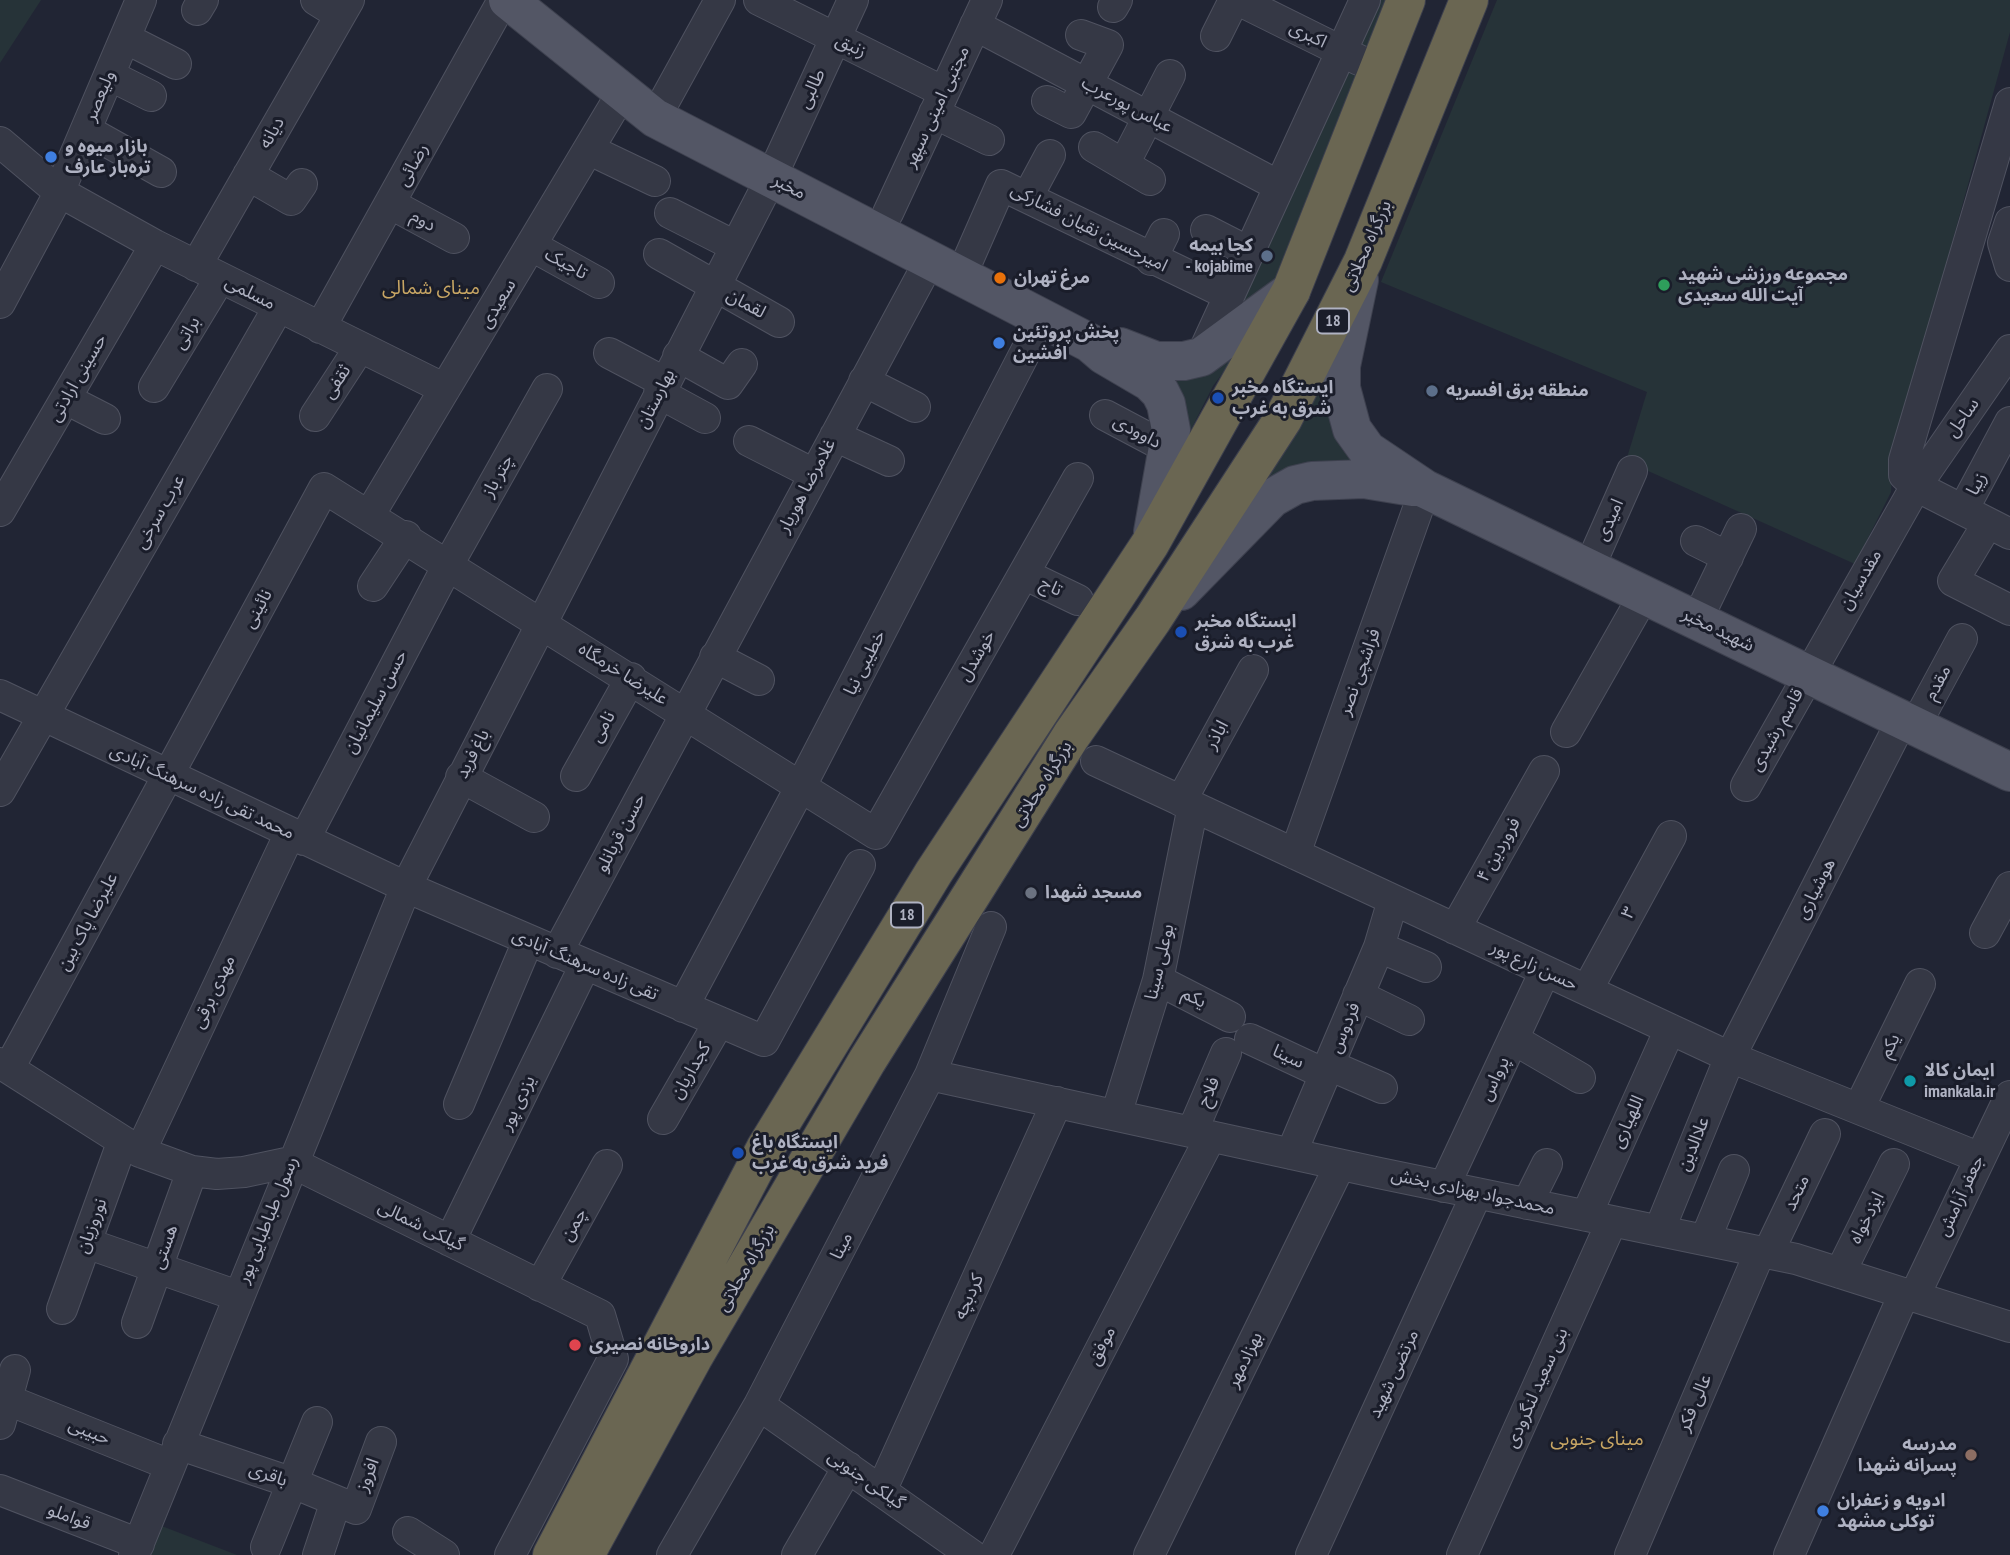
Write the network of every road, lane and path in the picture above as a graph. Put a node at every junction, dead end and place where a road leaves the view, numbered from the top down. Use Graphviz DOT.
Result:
graph roads {
  1 [pos="141,0"];
  2 [pos="720,0"];
  3 [pos="759,0"];
  4 [pos="853,0"];
  5 [pos="1236,0"];
  6 [pos="1365,0"];
  7 [pos="1406,0"];
  8 [pos="1469,0"];
  9 [pos="519,4"];
  10 [pos="335,5"];
  11 [pos="981,12"];
  12 [pos="1081,35"];
  13 [pos="1216,36"];
  14 [pos="125,38"];
  15 [pos="836,38"];
  16 [pos="1341,51"];
  17 [pos="176,64"];
  18 [pos="1378,70"];
  19 [pos="109,75"];
  20 [pos="1170,75"];
  21 [pos="1088,84"];
  22 [pos="622,93"];
  23 [pos="151,96"];
  24 [pos="1047,101"];
  25 [pos="939,103"];
  26 [pos="2010,103"];
  27 [pos="1149,117"];
  28 [pos="655,118"];
  29 [pos="86,130"];
  30 [pos="989,140"];
  31 [pos="0,142"];
  32 [pos="1094,147"];
  33 [pos="590,150"];
  34 [pos="1050,155"];
  35 [pos="1124,164"];
  36 [pos="161,172"];
  37 [pos="248,175"];
  38 [pos="771,178"];
  39 [pos="1150,180"];
  40 [pos="655,181"];
  41 [pos="302,184"];
  42 [pos="1279,186"];
  43 [pos="58,191"];
  44 [pos="1028,197"];
  45 [pos="391,204"];
  46 [pos="670,213"];
  47 [pos="888,213"];
  48 [pos="2010,222"];
  49 [pos="1206,230"];
  50 [pos="454,238"];
  51 [pos="155,244"];
  52 [pos="532,246"];
  53 [pos="736,246"];
  54 [pos="1249,252"];
  55 [pos="659,254"];
  56 [pos="1363,261"];
  57 [pos="2010,266"];
  58 [pos="946,268"];
  59 [pos="208,272"];
  60 [pos="599,283"];
  61 [pos="714,287"];
  62 [pos="1291,291"];
  63 [pos="1229,295"];
  64 [pos="0,303"];
  65 [pos="278,308"];
  66 [pos="1043,318"];
  67 [pos="779,322"];
  68 [pos="320,328"];
  69 [pos="1090,343"];
  70 [pos="360,347"];
  71 [pos="2010,350"];
  72 [pos="609,353"];
  73 [pos="678,356"];
  74 [pos="1201,357"];
  75 [pos="742,364"];
  76 [pos="864,381"];
  77 [pos="154,387"];
  78 [pos="662,388"];
  79 [pos="445,389"];
  80 [pos="547,389"];
  81 [pos="66,399"];
  82 [pos="915,407"];
  83 [pos="1105,415"];
  84 [pos="315,416"];
  85 [pos="705,418"];
  86 [pos="105,419"];
  87 [pos="2010,422"];
  88 [pos="835,436"];
  89 [pos="749,441"];
  90 [pos="1169,449"];
  91 [pos="889,461"];
  92 [pos="1632,471"];
  93 [pos="814,474"];
  94 [pos="1078,478"];
  95 [pos="1916,486"];
  96 [pos="1425,489"];
  97 [pos="0,511"];
  98 [pos="370,513"];
  99 [pos="1987,522"];
  100 [pos="1741,529"];
  101 [pos="406,536"];
  102 [pos="1696,541"];
  103 [pos="1150,544"];
  104 [pos="1728,557"];
  105 [pos="449,563"];
  106 [pos="1589,568"];
  107 [pos="1024,574"];
  108 [pos="373,586"];
  109 [pos="1643,595"];
  110 [pos="1078,600"];
  111 [pos="2010,610"];
  112 [pos="1153,619"];
  113 [pos="1696,620"];
  114 [pos="540,621"];
  115 [pos="1962,639"];
  116 [pos="715,657"];
  117 [pos="1253,670"];
  118 [pos="1807,674"];
  119 [pos="631,678"];
  120 [pos="759,680"];
  121 [pos="0,695"];
  122 [pos="685,713"];
  123 [pos="43,716"];
  124 [pos="1909,723"];
  125 [pos="1566,732"];
  126 [pos="1096,761"];
  127 [pos="1544,771"];
  128 [pos="2010,772"];
  129 [pos="167,776"];
  130 [pos="576,776"];
  131 [pos="461,777"];
  132 [pos="801,786"];
  133 [pos="1746,786"];
  134 [pos="0,791"];
  135 [pos="1187,804"];
  136 [pos="534,817"];
  137 [pos="876,834"];
  138 [pos="1671,836"];
  139 [pos="297,837"];
  140 [pos="1296,854"];
  141 [pos="860,866"];
  142 [pos="406,887"];
  143 [pos="2010,887"];
  144 [pos="1393,900"];
  145 [pos="991,927"];
  146 [pos="1455,929"];
  147 [pos="1984,933"];
  148 [pos="528,941"];
  149 [pos="1379,947"];
  150 [pos="557,953"];
  151 [pos="585,965"];
  152 [pos="1426,967"];
  153 [pos="1545,971"];
  154 [pos="1158,980"];
  155 [pos="1920,984"];
  156 [pos="1587,990"];
  157 [pos="1358,995"];
  158 [pos="683,1007"];
  159 [pos="1230,1017"];
  160 [pos="1409,1020"];
  161 [pos="719,1023"];
  162 [pos="1670,1029"];
  163 [pos="1513,1040"];
  164 [pos="1238,1046"];
  165 [pos="1730,1057"];
  166 [pos="5,1065"];
  167 [pos="1327,1069"];
  168 [pos="930,1074"];
  169 [pos="1580,1078"];
  170 [pos="1382,1088"];
  171 [pos="2010,1096"];
  172 [pos="1057,1102"];
  173 [pos="458,1104"];
  174 [pos="1859,1108"];
  175 [pos="1116,1115"];
  176 [pos="663,1119"];
  177 [pos="1825,1133"];
  178 [pos="1201,1134"];
  179 [pos="131,1148"];
  180 [pos="1291,1154"];
  181 [pos="1978,1157"];
  182 [pos="291,1162"];
  183 [pos="1547,1164"];
  184 [pos="1894,1164"];
  185 [pos="607,1165"];
  186 [pos="1340,1165"];
  187 [pos="1734,1170"];
  188 [pos="192,1171"];
  189 [pos="1444,1187"];
  190 [pos="1477,1193"];
  191 [pos="1527,1203"];
  192 [pos="1599,1218"];
  193 [pos="1659,1231"];
  194 [pos="1705,1240"];
  195 [pos="450,1241"];
  196 [pos="86,1243"];
  197 [pos="1764,1252"];
  198 [pos="157,1268"];
  199 [pos="1840,1273"];
  200 [pos="540,1286"];
  201 [pos="1909,1295"];
  202 [pos="238,1296"];
  203 [pos="62,1309"];
  204 [pos="137,1323"];
  205 [pos="2010,1327"];
  206 [pos="16,1370"];
  207 [pos="760,1405"];
  208 [pos="4,1412"];
  209 [pos="317,1422"];
  210 [pos="381,1442"];
  211 [pos="174,1455"];
  212 [pos="848,1467"];
  213 [pos="293,1483"];
  214 [pos="0,1490"];
  215 [pos="881,1491"];
  216 [pos="346,1505"];
  217 [pos="408,1532"];
  218 [pos="266,1547"];
  219 [pos="136,1549"];
  220 [pos="318,1555"];
  221 [pos="444,1555"];
  222 [pos="510,1555"];
  223 [pos="552,1555"];
  224 [pos="585,1555"];
  225 [pos="672,1555"];
  226 [pos="797,1555"];
  227 [pos="972,1555"];
  228 [pos="994,1555"];
  229 [pos="1149,1555"];
  230 [pos="1311,1555"];
  231 [pos="1462,1555"];
  232 [pos="1630,1555"];
  233 [pos="1789,1555"];
  1 -- 14 [label="street, ولیعصر"];
  2 -- 28 [label="street"];
  3 -- 15 [label="street, زنبق"];
  4 -- 15 [label="street, طالبی"];
  5 -- 13 [label="street"];
  5 -- 16 [label="street, اکبری"];
  6 -- 16 [label="street"];
  7 -- 18 [label="highway, بزرگراه محلاتی / 18"];
  8 -- 56 [label="highway, بزرگراه محلاتی / 18"];
  9 -- 22 [label="main road, مخبر"];
  9 -- 45 [label="street, رضائی"];
  10 -- 37 [label="street, دیانه"];
  11 -- 21 [label="street, عباس پورعرب"];
  11 -- 25 [label="street, مجتبی امینی سپهر"];
  12 -- 21 [label="street"];
  14 -- 17 [label="street"];
  14 -- 19 [label="street, ولیعصر"];
  15 -- 25 [label="street, زنبق"];
  15 -- 38 [label="street, طالبی"];
  16 -- 18 [label="street, اکبری"];
  16 -- 42 [label="street"];
  18 -- 62 [label="highway, بزرگراه محلاتی / 18"];
  19 -- 23 [label="street"];
  19 -- 29 [label="street, ولیعصر"];
  20 -- 27 [label="street"];
  21 -- 24 [label="street"];
  21 -- 27 [label="street, عباس پورعرب"];
  22 -- 28 [label="main road, مخبر"];
  22 -- 33 [label="street, سعیدی"];
  25 -- 30 [label="street, زنبق"];
  25 -- 47 [label="street, مجتبی امینی سپهر"];
  26 -- 95 [label="street"];
  27 -- 35 [label="street"];
  27 -- 42 [label="street, عباس پورعرب"];
  28 -- 38 [label="main road, مخبر"];
  29 -- 36 [label="street"];
  29 -- 43 [label="street, ولیعصر"];
  31 -- 43 [label="street, مسلمی"];
  32 -- 35 [label="street"];
  33 -- 40 [label="street"];
  33 -- 52 [label="street, سعیدی"];
  34 -- 44 [label="street"];
  35 -- 39 [label="street"];
  37 -- 41 [label="street"];
  37 -- 59 [label="street, دیانه"];
  38 -- 53 [label="street, بهارستان"];
  38 -- 58 [label="main road, مخبر"];
  42 -- 54 [label="street"];
  43 -- 51 [label="street, مسلمی"];
  43 -- 64 [label="street, ولیعصر"];
  44 -- 58 [label="street, امیرحسین نقیان فشارکی"];
  44 -- 63 [label="street, امیرحسین نقیان فشارکی"];
  45 -- 50 [label="street, دوم"];
  45 -- 68 [label="street, رضائی"];
  46 -- 53 [label="street"];
  48 -- 57 [label="street"];
  49 -- 54 [label="street"];
  51 -- 59 [label="street, مسلمی"];
  51 -- 81 [label="street, حسینی ارادتی"];
  52 -- 60 [label="street, تاجیک"];
  52 -- 79 [label="street, سعیدی"];
  53 -- 61 [label="street, بهارستان"];
  54 -- 63 [label="street"];
  55 -- 61 [label="street, لقمان"];
  56 -- 96 [label="main road"];
  56 -- 112 [label="highway, بزرگراه محلاتی / 18"];
  58 -- 66 [label="main road, مخبر"];
  58 -- 76 [label="street, غلامرضا هوریار"];
  59 -- 65 [label="street, مسلمی"];
  59 -- 77 [label="street, براتی"];
  61 -- 67 [label="street, لقمان"];
  61 -- 73 [label="street, بهارستان"];
  62 -- 74 [label="main road"];
  62 -- 103 [label="highway, بزرگراه محلاتی / 18"];
  63 -- 74 [label="street"];
  65 -- 68 [label="street, مسلمی"];
  65 -- 123 [label="street, عرب سرخی"];
  66 -- 69 [label="main road, مخبر"];
  66 -- 132 [label="street, خطیبی نیا"];
  68 -- 70 [label="street, مسلمی"];
  69 -- 74 [label="main road"];
  69 -- 90 [label="main road"];
  70 -- 79 [label="street, مسلمی"];
  70 -- 84 [label="street, ثقفی"];
  71 -- 95 [label="street, ساحل"];
  72 -- 78 [label="street"];
  73 -- 75 [label="street"];
  73 -- 78 [label="street, بهارستان"];
  76 -- 82 [label="street"];
  76 -- 88 [label="street, غلامرضا هوریار"];
  78 -- 85 [label="street"];
  78 -- 114 [label="street, بهارستان"];
  79 -- 98 [label="street, سعیدی"];
  80 -- 105 [label="street, چتر باز"];
  81 -- 86 [label="street"];
  81 -- 97 [label="street, حسینی ارادتی"];
  83 -- 90 [label="street, داوودی"];
  87 -- 99 [label="street, زیبا"];
  88 -- 91 [label="street"];
  88 -- 93 [label="street, غلامرضا هوریار"];
  89 -- 93 [label="street"];
  90 -- 103 [label="main road"];
  92 -- 106 [label="street, امیدی"];
  93 -- 116 [label="street, غلامرضا هوریار"];
  94 -- 107 [label="street, خوشدل"];
  95 -- 99 [label="street"];
  95 -- 118 [label="street, مقدسیان"];
  96 -- 106 [label="main road, شهید مخبر"];
  96 -- 112 [label="main road"];
  96 -- 140 [label="street, فراشچی نصر"];
  98 -- 101 [label="street, علیرضا خرمگاه"];
  98 -- 129 [label="street, نائینی"];
  99 -- 111 [label="street, زیبا"];
  100 -- 104 [label="street"];
  101 -- 105 [label="street, علیرضا خرمگاه"];
  101 -- 108 [label="street"];
  102 -- 104 [label="street"];
  103 -- 223 [label="highway, بزرگراه محلاتی / 18"];
  104 -- 113 [label="street"];
  105 -- 114 [label="street, علیرضا خرمگاه"];
  105 -- 139 [label="street, حسن سلیمانیان"];
  106 -- 109 [label="main road, شهید مخبر"];
  107 -- 110 [label="street, تاج"];
  107 -- 137 [label="street, خوشدل"];
  109 -- 113 [label="main road, شهید مخبر"];
  109 -- 125 [label="street"];
  112 -- 224 [label="highway, بزرگراه محلاتی / 18"];
  113 -- 118 [label="main road, شهید مخبر"];
  114 -- 119 [label="street, علیرضا خرمگاه"];
  114 -- 131 [label="street, باغ فرید"];
  115 -- 124 [label="street, مقدم"];
  116 -- 120 [label="street"];
  116 -- 122 [label="street, غلامرضا هوریار"];
  117 -- 135 [label="street, اباذر"];
  118 -- 124 [label="main road, شهید مخبر"];
  118 -- 133 [label="street, قاسم رشیدی"];
  119 -- 122 [label="street, علیرضا خرمگاه"];
  119 -- 130 [label="street, نامی"];
  121 -- 123 [label="street, محمد تقی زاده سرهنگ آبادی"];
  122 -- 132 [label="street, علیرضا خرمگاه"];
  122 -- 150 [label="street, حسن قربانلو"];
  123 -- 129 [label="street, محمد تقی زاده سرهنگ آبادی"];
  123 -- 134 [label="street, عرب سرخی"];
  124 -- 128 [label="main road, شهید مخبر"];
  124 -- 165 [label="street, هوشیاری"];
  126 -- 135 [label="street, حسن زارع پور"];
  127 -- 146 [label="street, فروردین ۴"];
  129 -- 139 [label="street, محمد تقی زاده سرهنگ آبادی"];
  129 -- 166 [label="street, علیرضا پاک بین"];
  131 -- 136 [label="street"];
  131 -- 142 [label="street, باغ فرید"];
  132 -- 137 [label="street, علیرضا خرمگاه"];
  132 -- 158 [label="street, خطیبی نیا"];
  135 -- 140 [label="street, حسن زارع پور"];
  135 -- 154 [label="street, بوعلی سینا"];
  138 -- 156 [label="street, ۳"];
  139 -- 142 [label="street, محمد تقی زاده سرهنگ آبادی"];
  139 -- 179 [label="street, مهدی برقی"];
  140 -- 144 [label="street, حسن زارع پور"];
  141 -- 161 [label="street, تقی زاده سرهنگ آبادی"];
  142 -- 148 [label="street, تقی زاده سرهنگ آبادی"];
  142 -- 182 [label="street, رسول طباطبایی پور"];
  143 -- 147 [label="street"];
  144 -- 146 [label="street, حسن زارع پور"];
  144 -- 149 [label="street, فردوس"];
  145 -- 168 [label="street, مینا"];
  146 -- 153 [label="street, حسن زارع پور"];
  148 -- 150 [label="street, تقی زاده سرهنگ آبادی"];
  148 -- 173 [label="street"];
  149 -- 152 [label="street"];
  149 -- 157 [label="street, فردوس"];
  150 -- 151 [label="street, تقی زاده سرهنگ آبادی"];
  151 -- 158 [label="street, تقی زاده سرهنگ آبادی"];
  151 -- 195 [label="street, یزدی پور"];
  153 -- 156 [label="street, حسن زارع پور"];
  153 -- 163 [label="street, پرواس"];
  154 -- 159 [label="street, یکم"];
  154 -- 175 [label="street, بوعلی سینا"];
  155 -- 174 [label="street, یکم"];
  156 -- 162 [label="street, حسن زارع پور"];
  157 -- 160 [label="street"];
  157 -- 167 [label="street, فردوس"];
  158 -- 161 [label="street, تقی زاده سرهنگ آبادی"];
  161 -- 176 [label="street, کجداریان"];
  162 -- 165 [label="street, حسن زارع پور"];
  162 -- 192 [label="street, اللهیاری"];
  163 -- 169 [label="street"];
  163 -- 189 [label="street, پرواس"];
  164 -- 167 [label="street, سینا"];
  164 -- 178 [label="street, فلاح"];
  165 -- 174 [label="street, حسن زارع پور"];
  165 -- 193 [label="street, علاالدین"];
  166 -- 179 [label="street"];
  167 -- 170 [label="street, سینا"];
  167 -- 180 [label="street, فردوس"];
  168 -- 172 [label="street, محمدجواد بهزادی بخش"];
  168 -- 207 [label="street, مینا"];
  171 -- 181 [label="street, جعفر آرامش"];
  172 -- 175 [label="street, محمدجواد بهزادی بخش"];
  172 -- 215 [label="street, کردبچه"];
  174 -- 181 [label="street, حسن زارع پور"];
  175 -- 178 [label="street, محمدجواد بهزادی بخش"];
  177 -- 197 [label="street, متحد"];
  178 -- 180 [label="street, محمدجواد بهزادی بخش"];
  178 -- 228 [label="street, موفق"];
  179 -- 188 [label="street"];
  179 -- 196 [label="street, نوروزیان"];
  180 -- 186 [label="street, محمدجواد بهزادی بخش"];
  181 -- 201 [label="street, جعفر آرامش"];
  182 -- 188 [label="street"];
  182 -- 195 [label="street, گيلکی شمالی"];
  182 -- 202 [label="street, رسول طباطبایی پور"];
  183 -- 191 [label="street"];
  184 -- 199 [label="street, ایزدخواه"];
  185 -- 200 [label="street, چمن"];
  186 -- 189 [label="street, محمدجواد بهزادی بخش"];
  186 -- 229 [label="street, بهزادمهر"];
  187 -- 194 [label="street"];
  188 -- 198 [label="street, هستی"];
  189 -- 190 [label="street, محمدجواد بهزادی بخش"];
  190 -- 191 [label="street, محمدجواد بهزادی بخش"];
  190 -- 230 [label="street, مرتضی شهید"];
  191 -- 192 [label="street, محمدجواد بهزادی بخش"];
  192 -- 193 [label="street, محمدجواد بهزادی بخش"];
  192 -- 231 [label="street, بنی سعید لنگرودی"];
  193 -- 194 [label="street, محمدجواد بهزادی بخش"];
  194 -- 197 [label="street, محمدجواد بهزادی بخش"];
  195 -- 200 [label="street, گيلکی شمالی"];
  196 -- 198 [label="street"];
  196 -- 203 [label="street, نوروزیان"];
  197 -- 199 [label="street, محمدجواد بهزادی بخش"];
  197 -- 232 [label="street, عالی فکر"];
  198 -- 202 [label="street"];
  198 -- 204 [label="street, هستی"];
  199 -- 201 [label="street, محمدجواد بهزادی بخش"];
  200 -- 222 [label="street, گيلکی شمالی"];
  201 -- 205 [label="street, محمدجواد بهزادی بخش"];
  201 -- 233 [label="street, جعفر آرامش"];
  202 -- 211 [label="street, رسول طباطبایی پور"];
  206 -- 208 [label="street"];
  207 -- 212 [label="street, گیلکی جنوبی"];
  207 -- 225 [label="street, مینا"];
  208 -- 211 [label="street, حبیبی"];
  209 -- 213 [label="street"];
  210 -- 216 [label="street, افروز"];
  211 -- 213 [label="street, باقری"];
  211 -- 219 [label="street, رسول طباطبایی پور"];
  212 -- 215 [label="street, گیلکی جنوبی"];
  212 -- 226 [label="street"];
  213 -- 216 [label="street, باقری"];
  213 -- 218 [label="street"];
  214 -- 219 [label="street, قواملو"];
  215 -- 227 [label="street, گیلکی جنوبی"];
  216 -- 220 [label="street, افروز"];
  217 -- 221 [label="street"];
}
